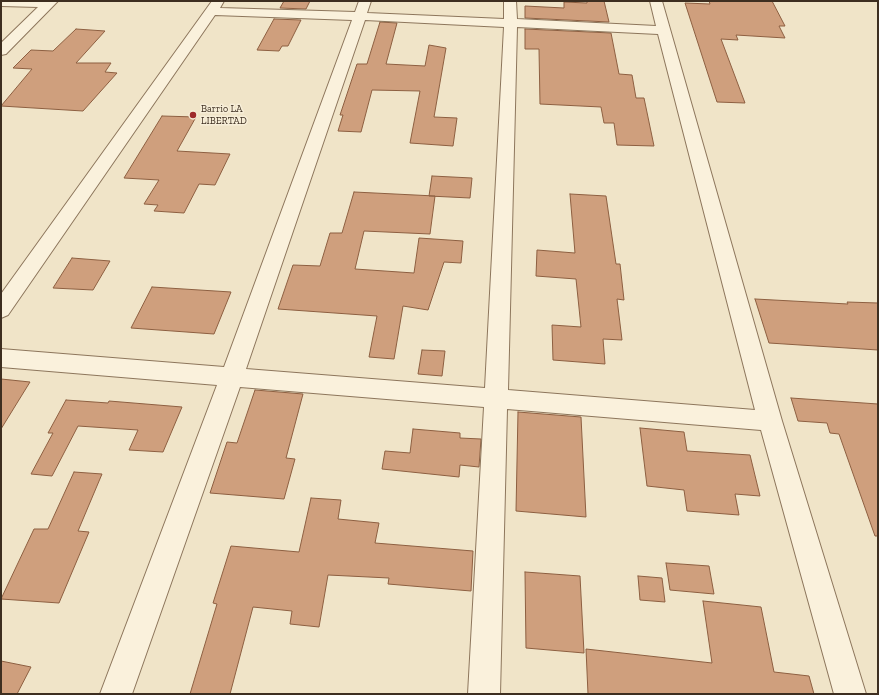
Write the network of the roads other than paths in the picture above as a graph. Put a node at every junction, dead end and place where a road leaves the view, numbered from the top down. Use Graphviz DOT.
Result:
graph roads {
  1 [pos="510,1"];
  2 [pos="656,1"];
  3 [pos="1,2"];
  4 [pos="50,3"];
  5 [pos="214,6"];
  6 [pos="362,8"];
  7 [pos="511,24"];
  8 [pos="664,30"];
  9 [pos="1,51"];
  10 [pos="1,310"];
  11 [pos="1,358"];
  12 [pos="232,376"];
  13 [pos="496,397"];
  14 [pos="770,421"];
  15 [pos="116,694"];
  16 [pos="484,694"];
  17 [pos="850,694"];
  1 -- 7 [label="street"];
  2 -- 8 [label="street"];
  3 -- 4 [label="street"];
  4 -- 9 [label="street"];
  5 -- 6 [label="street"];
  5 -- 10 [label="street"];
  6 -- 7 [label="street"];
  6 -- 12 [label="street"];
  7 -- 8 [label="street"];
  7 -- 13 [label="street"];
  8 -- 14 [label="street"];
  11 -- 12 [label="street"];
  12 -- 13 [label="street"];
  12 -- 15 [label="street"];
  13 -- 14 [label="street"];
  13 -- 16 [label="street"];
  14 -- 17 [label="street"];
}
